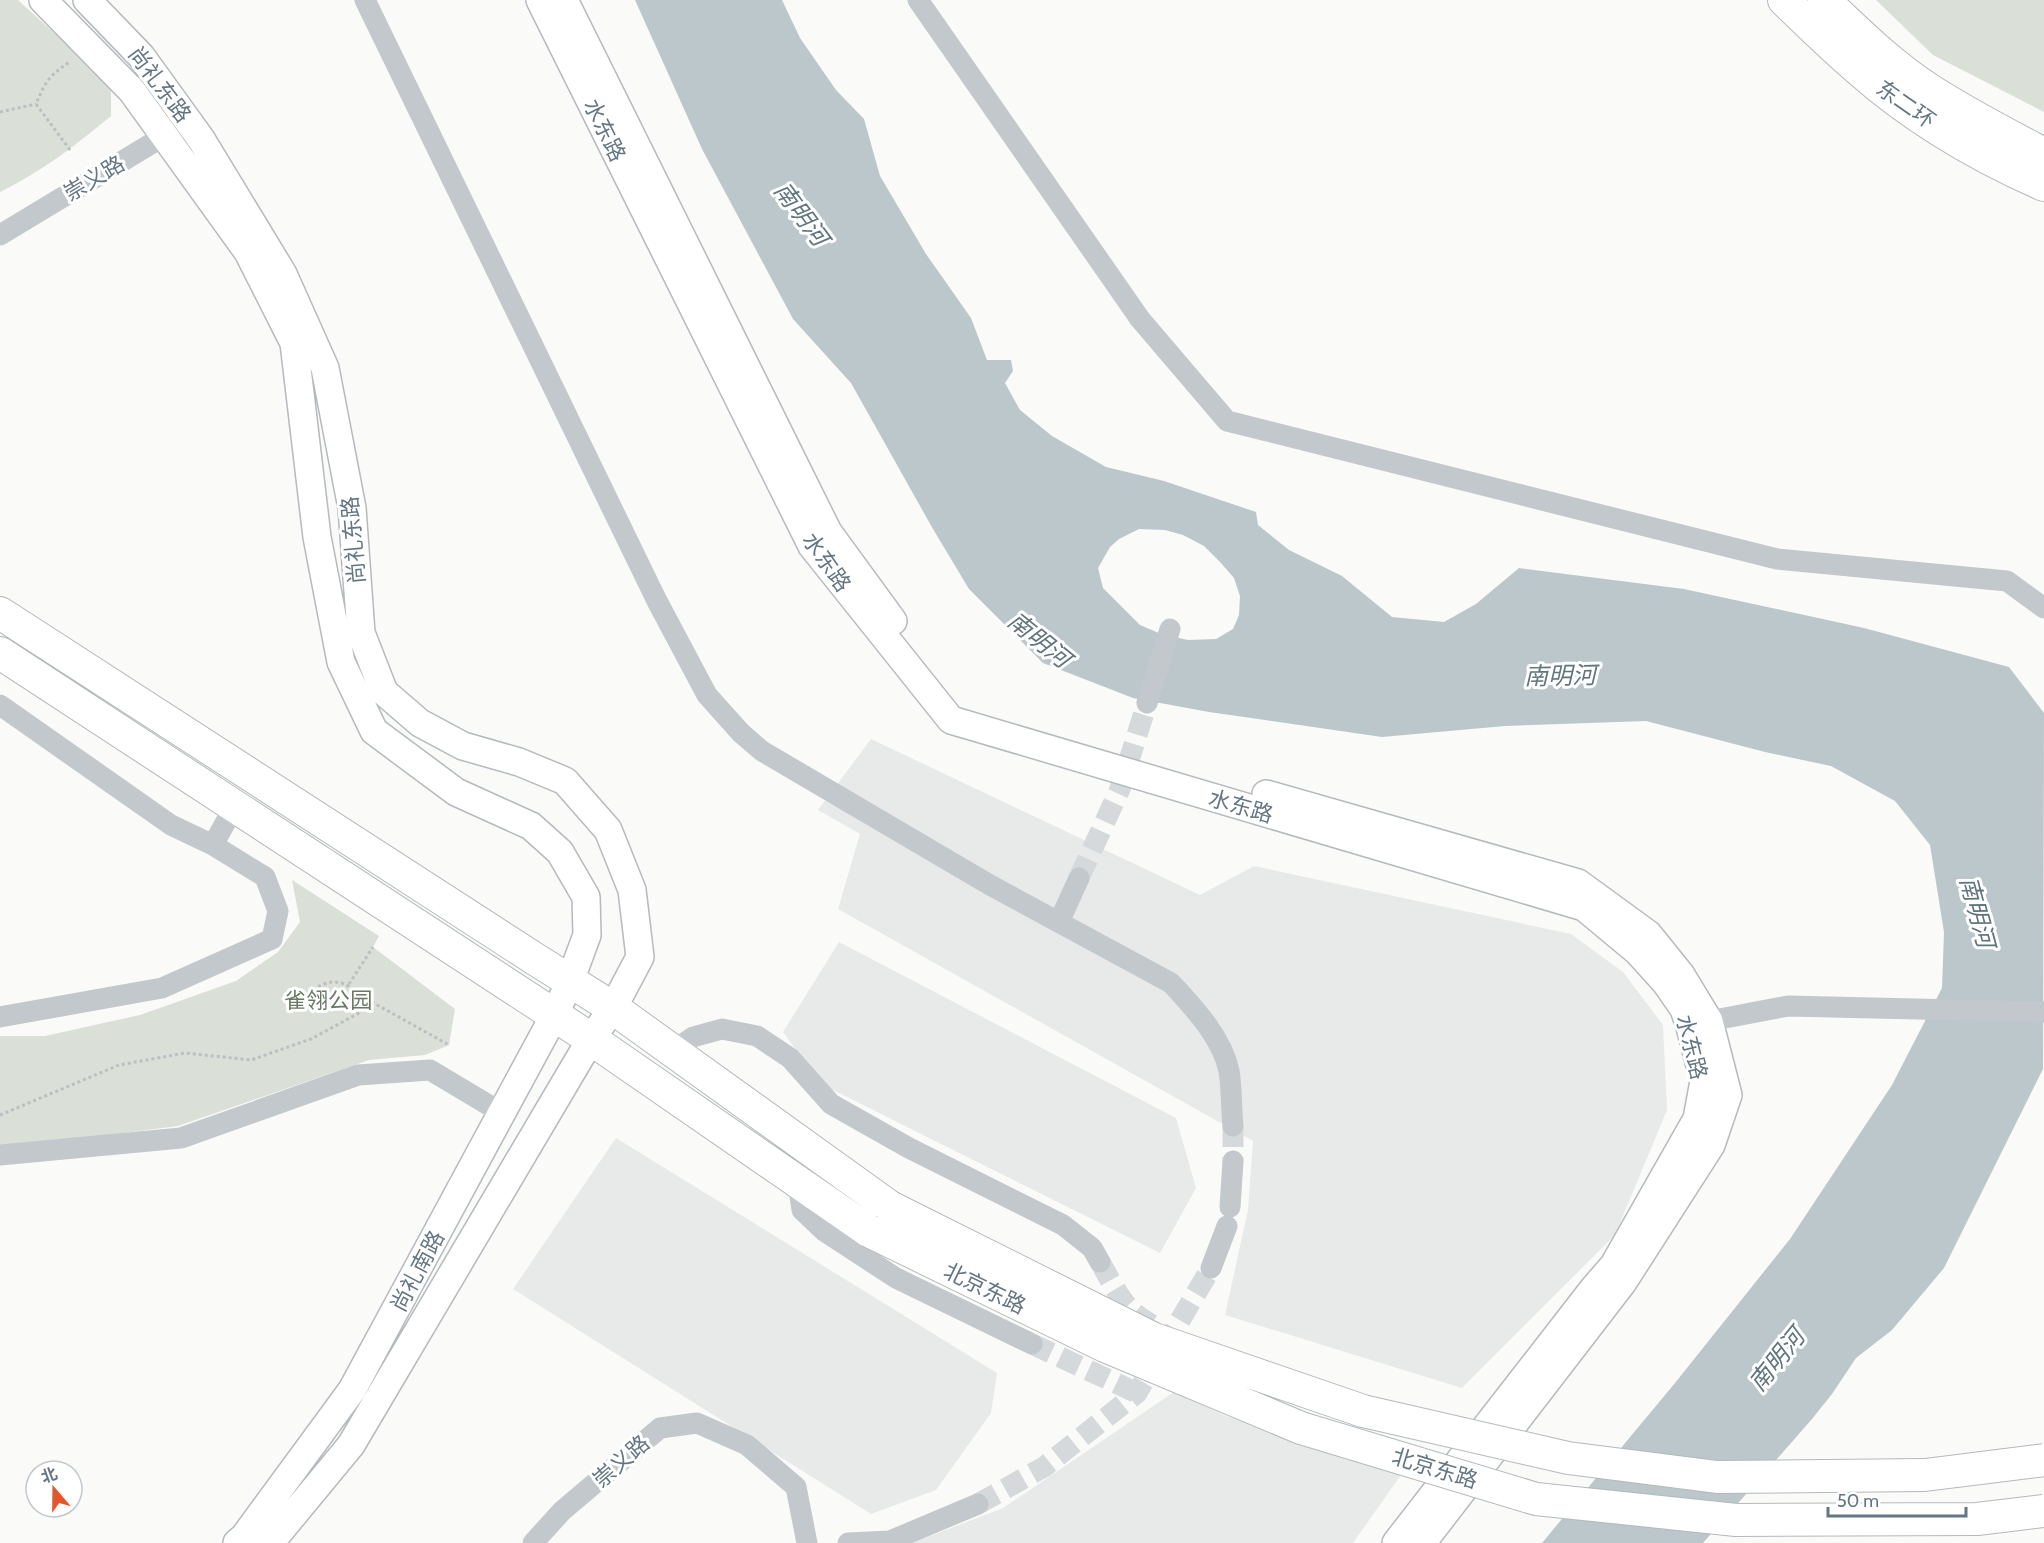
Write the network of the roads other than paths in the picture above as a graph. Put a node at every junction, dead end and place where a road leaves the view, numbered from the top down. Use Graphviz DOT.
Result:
graph roads {
  1 [pos="43,0"];
  2 [pos="87,0"];
  3 [pos="365,0"];
  4 [pos="540,0"];
  5 [pos="564,0"];
  6 [pos="918,0"];
  7 [pos="1784,0"];
  8 [pos="1824,0"];
  9 [pos="184,115"];
  10 [pos="164,136"];
  11 [pos="2044,154"];
  12 [pos="2044,185"];
  13 [pos="0,235"];
  14 [pos="2044,609"];
  15 [pos="0,613"];
  16 [pos="1170,629"];
  17 [pos="0,653"];
  18 [pos="1147,703"];
  19 [pos="0,705"];
  20 [pos="234,807"];
  21 [pos="213,845"];
  22 [pos="1079,878"];
  23 [pos="1059,922"];
  24 [pos="570,981"];
  25 [pos="613,1008"];
  26 [pos="2044,1012"];
  27 [pos="554,1016"];
  28 [pos="0,1017"];
  29 [pos="1700,1024"];
  30 [pos="591,1039"];
  31 [pos="673,1051"];
  32 [pos="502,1113"];
  33 [pos="1233,1126"];
  34 [pos="0,1155"];
  35 [pos="1233,1161"];
  36 [pos="798,1182"];
  37 [pos="1100,1262"];
  38 [pos="1211,1268"];
  39 [pos="1032,1344"];
  40 [pos="2044,1460"];
  41 [pos="978,1504"];
  42 [pos="2044,1511"];
  43 [pos="237,1543"];
  44 [pos="270,1543"];
  45 [pos="533,1543"];
  46 [pos="807,1543"];
  47 [pos="848,1543"];
  48 [pos="1396,1543"];
  49 [pos="1422,1543"];
  1 -- 10 [label="main road, 尚礼东路"];
  2 -- 9 [label="main road, 尚礼东路"];
  3 -- 23 [label="street"];
  4 -- 29 [label="main road, 水东路"];
  5 -- 29 [label="main road, 水东路"];
  6 -- 14 [label="street"];
  7 -- 12 [label="highway, 东二环"];
  8 -- 11 [label="highway, 东二环"];
  9 -- 10 [label="street, 崇义路"];
  9 -- 25 [label="main road, 尚礼东路"];
  10 -- 13 [label="street, 崇义路"];
  10 -- 24 [label="main road, 尚礼东路"];
  15 -- 24 [label="highway, 北京东路"];
  16 -- 18 [label="street"];
  17 -- 20 [label="highway, 北京东路"];
  19 -- 21 [label="street"];
  20 -- 21 [label="street"];
  20 -- 27 [label="highway, 北京东路"];
  21 -- 28 [label="street"];
  22 -- 23 [label="street"];
  23 -- 33 [label="street"];
  24 -- 25 [label="highway, 北京东路"];
  24 -- 27 [label="main road, 尚礼南路"];
  25 -- 30 [label="main road, 尚礼南路"];
  25 -- 31 [label="highway, 北京东路"];
  26 -- 29 [label="street"];
  27 -- 30 [label="highway, 北京东路"];
  27 -- 32 [label="main road, 尚礼南路"];
  29 -- 48 [label="main road, 水东路"];
  29 -- 49 [label="main road, 水东路"];
  30 -- 36 [label="highway, 北京东路"];
  30 -- 44 [label="main road, 尚礼南路"];
  31 -- 37 [label="street"];
  31 -- 40 [label="highway, 北京东路, bridge"];
  32 -- 34 [label="street"];
  32 -- 43 [label="main road, 尚礼南路"];
  35 -- 38 [label="street"];
  36 -- 39 [label="street"];
  36 -- 42 [label="highway, 北京东路, bridge"];
  41 -- 47 [label="street"];
  45 -- 46 [label="street, 崇义路"];
}
